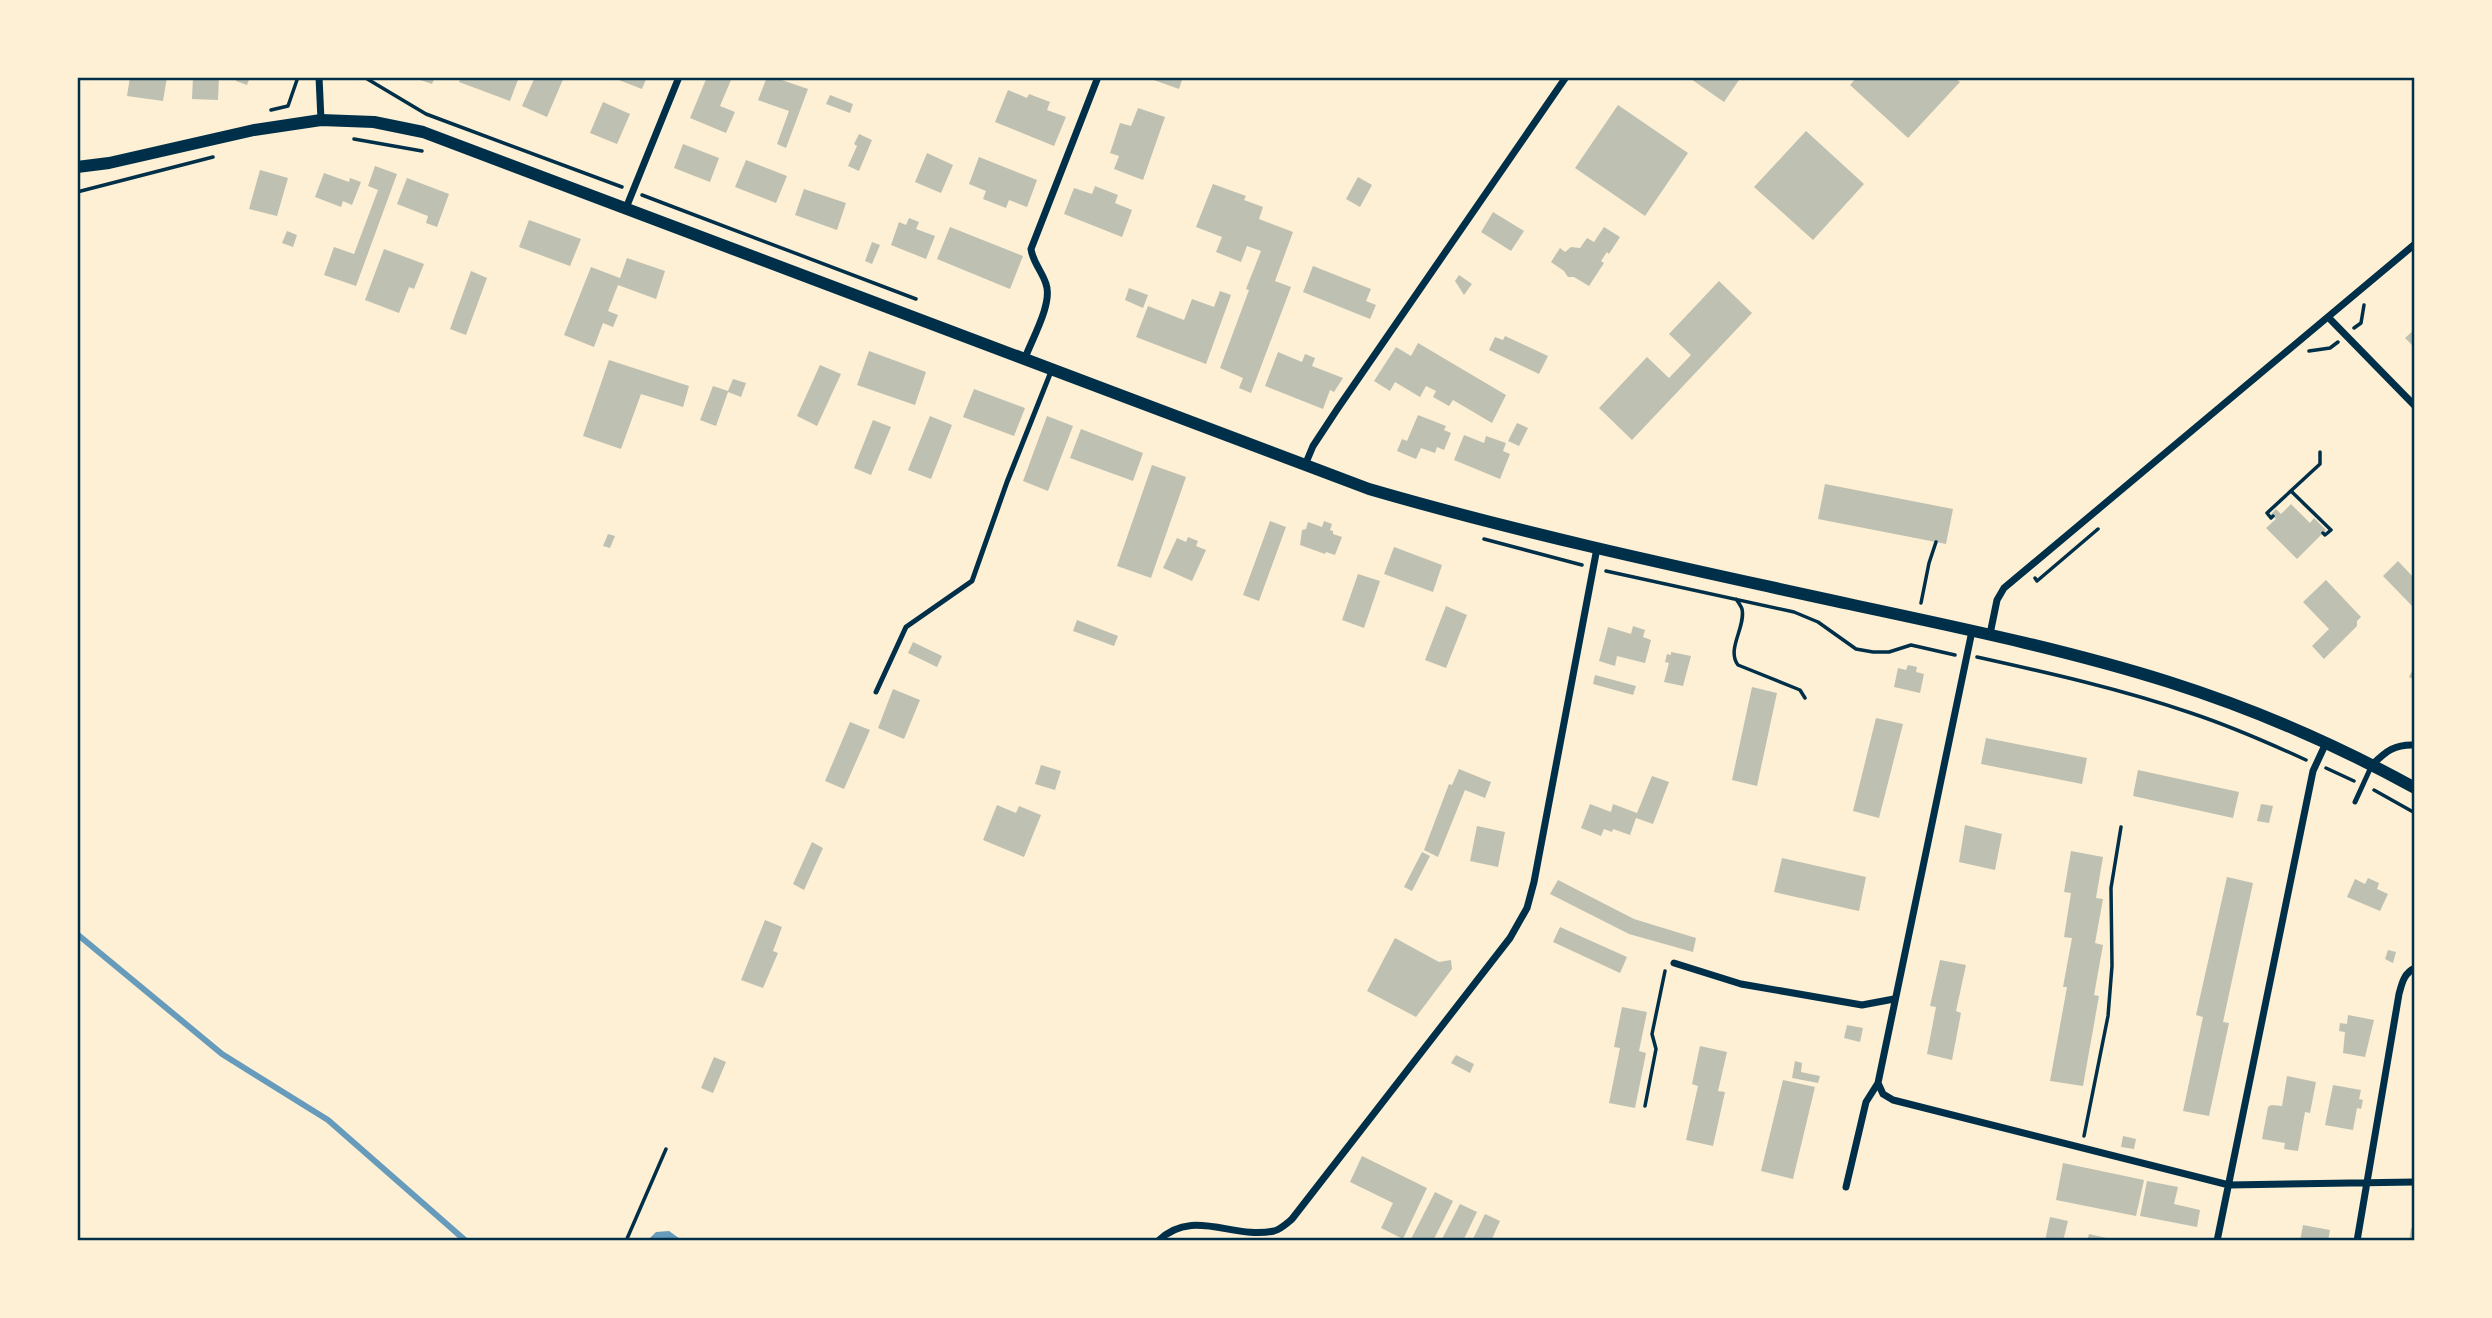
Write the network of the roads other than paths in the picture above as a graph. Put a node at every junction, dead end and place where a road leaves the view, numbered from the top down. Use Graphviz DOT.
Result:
graph roads {
  1 [pos="319,77"];
  2 [pos="678,77"];
  3 [pos="1098,77"];
  4 [pos="1566,77"];
  5 [pos="321,120"];
  6 [pos="77,167"];
  7 [pos="626,208"];
  8 [pos="2415,244"];
  9 [pos="2328,317"];
  10 [pos="1025,358"];
  11 [pos="1052,368"];
  12 [pos="2415,406"];
  13 [pos="1305,465"];
  14 [pos="1597,548"];
  15 [pos="1972,631"];
  16 [pos="1990,634"];
  17 [pos="876,692"];
  18 [pos="2326,743"];
  19 [pos="2415,745"];
  20 [pos="2372,765"];
  21 [pos="2415,788"];
  22 [pos="2355,802"];
  23 [pos="1674,963"];
  24 [pos="2415,968"];
  25 [pos="1894,999"];
  26 [pos="1878,1083"];
  27 [pos="2415,1182"];
  28 [pos="2367,1183"];
  29 [pos="2229,1185"];
  30 [pos="1846,1187"];
  31 [pos="1158,1241"];
  32 [pos="2217,1241"];
  33 [pos="2357,1241"];
  1 -- 5 [label="street"];
  2 -- 7 [label="street"];
  3 -- 10 [label="street"];
  4 -- 13 [label="street"];
  5 -- 6 [label="street"];
  5 -- 7 [label="street"];
  7 -- 10 [label="street"];
  8 -- 9 [label="street"];
  9 -- 12 [label="street"];
  9 -- 16 [label="street"];
  10 -- 11 [label="street"];
  11 -- 13 [label="street"];
  11 -- 17 [label="lane"];
  13 -- 14 [label="street"];
  14 -- 15 [label="street"];
  14 -- 31 [label="street"];
  15 -- 16 [label="street"];
  15 -- 25 [label="street"];
  16 -- 18 [label="street"];
  18 -- 20 [label="street"];
  18 -- 29 [label="street"];
  19 -- 20 [label="street"];
  20 -- 21 [label="street"];
  20 -- 22 [label="lane"];
  23 -- 25 [label="street"];
  24 -- 28 [label="street"];
  25 -- 26 [label="street"];
  26 -- 29 [label="street"];
  26 -- 30 [label="street"];
  27 -- 28 [label="street"];
  28 -- 29 [label="street"];
  28 -- 33 [label="street"];
  29 -- 32 [label="street"];
}
